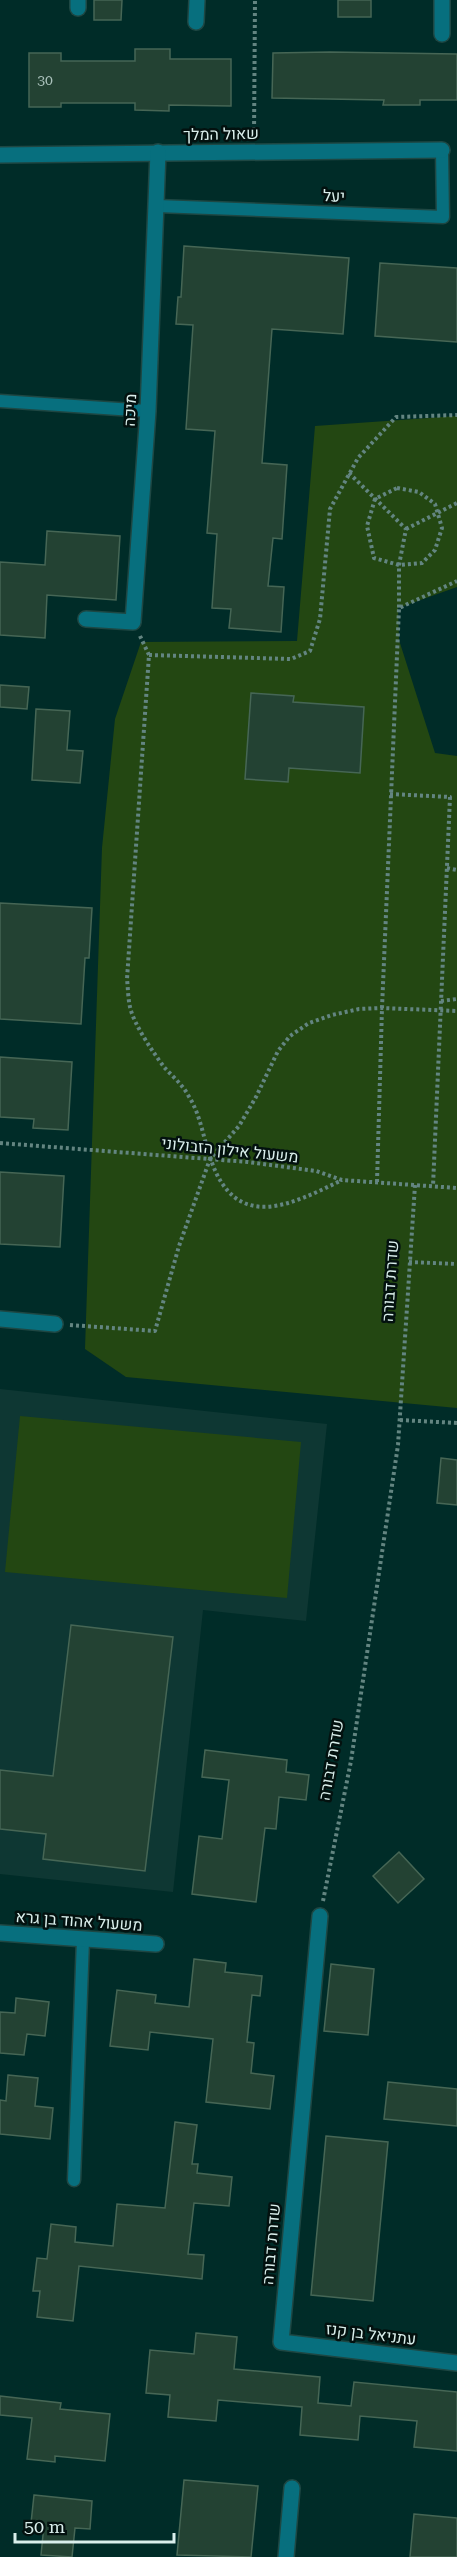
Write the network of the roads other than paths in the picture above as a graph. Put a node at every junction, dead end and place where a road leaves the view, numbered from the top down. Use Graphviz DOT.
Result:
graph roads {
  1 [pos="197,0"];
  2 [pos="442,0"];
  3 [pos="196,21"];
  4 [pos="442,34"];
  5 [pos="442,150"];
  6 [pos="158,153"];
  7 [pos="0,155"];
  8 [pos="157,206"];
  9 [pos="0,401"];
  10 [pos="148,411"];
  11 [pos="86,619"];
  12 [pos="0,1319"];
  13 [pos="55,1324"];
  14 [pos="320,1916"];
  15 [pos="0,1933"];
  16 [pos="83,1940"];
  17 [pos="156,1944"];
  18 [pos="74,2180"];
  19 [pos="280,2342"];
  20 [pos="457,2363"];
  21 [pos="291,2488"];
  22 [pos="286,2557"];
  1 -- 3 [label="street"];
  2 -- 4 [label="street"];
  5 -- 6 [label="street, שאול המלך"];
  5 -- 8 [label="lane, יעל"];
  6 -- 7 [label="street, שאול המלך"];
  6 -- 8 [label="street, מיכה"];
  8 -- 10 [label="street, מיכה"];
  9 -- 10 [label="lane"];
  10 -- 11 [label="street, מיכה"];
  12 -- 13 [label="street"];
  14 -- 19 [label="street, שדרת דבורה"];
  15 -- 16 [label="street, משעול אהוד בן גרא"];
  16 -- 17 [label="street, משעול אהוד בן גרא"];
  16 -- 18 [label="lane"];
  19 -- 20 [label="street, עתניאל בן קנז"];
  21 -- 22 [label="street"];
}
